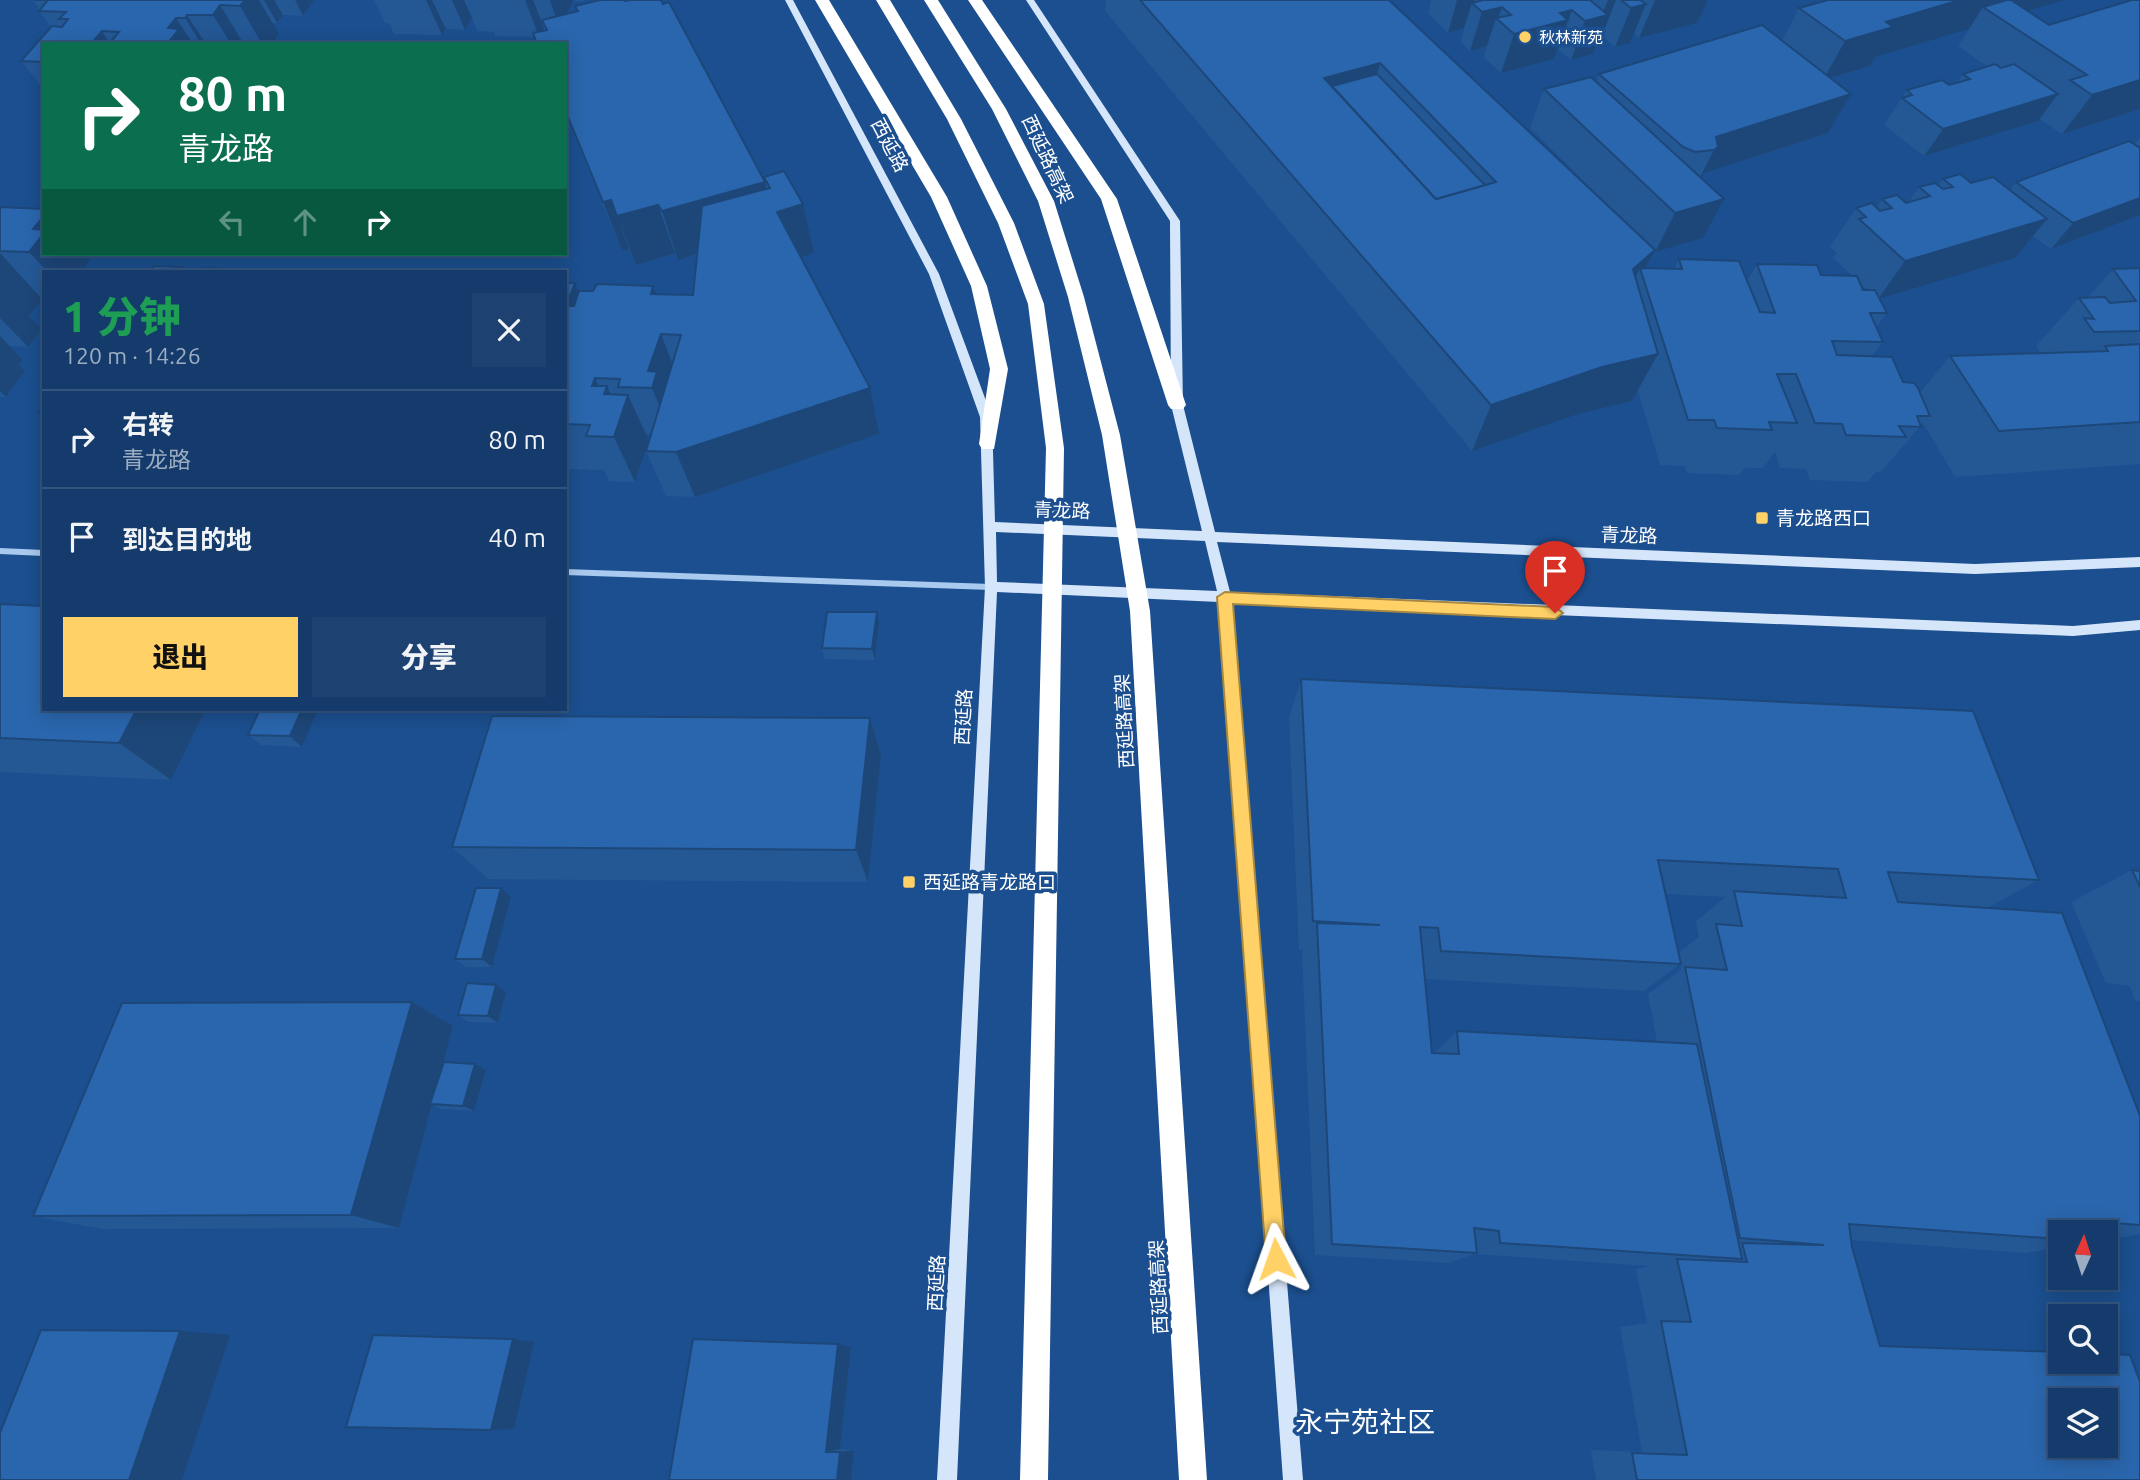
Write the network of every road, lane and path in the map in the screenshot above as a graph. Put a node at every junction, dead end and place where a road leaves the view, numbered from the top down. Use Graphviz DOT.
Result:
graph roads {
  1 [pos="789,0"];
  2 [pos="822,0"];
  3 [pos="883,0"];
  4 [pos="931,0"];
  5 [pos="975,0"];
  6 [pos="1030,0"];
  7 [pos="1177,405"];
  8 [pos="988,444"];
  9 [pos="990,527"];
  10 [pos="1209,536"];
  11 [pos="0,551"];
  12 [pos="42,553"];
  13 [pos="2140,562"];
  14 [pos="567,572"];
  15 [pos="991,587"];
  16 [pos="1225,597"];
  17 [pos="2140,625"];
  18 [pos="947,1480"];
  19 [pos="1034,1480"];
  20 [pos="1193,1480"];
  21 [pos="1293,1480"];
  1 -- 8 [label="main road, 西延路"];
  2 -- 8 [label="highway"];
  3 -- 19 [label="highway"];
  4 -- 20 [label="highway, 西延路高架"];
  5 -- 7 [label="highway"];
  6 -- 7 [label="main road"];
  7 -- 10 [label="main road"];
  8 -- 9 [label="main road, 西延路"];
  9 -- 10 [label="main road, 青龙路"];
  9 -- 15 [label="main road, 西延路"];
  10 -- 13 [label="main road, 青龙路"];
  10 -- 16 [label="main road"];
  11 -- 12 [label="street"];
  14 -- 15 [label="street"];
  15 -- 16 [label="main road"];
  15 -- 18 [label="main road, 西延路"];
  16 -- 17 [label="main road"];
  16 -- 21 [label="main road"];
}
